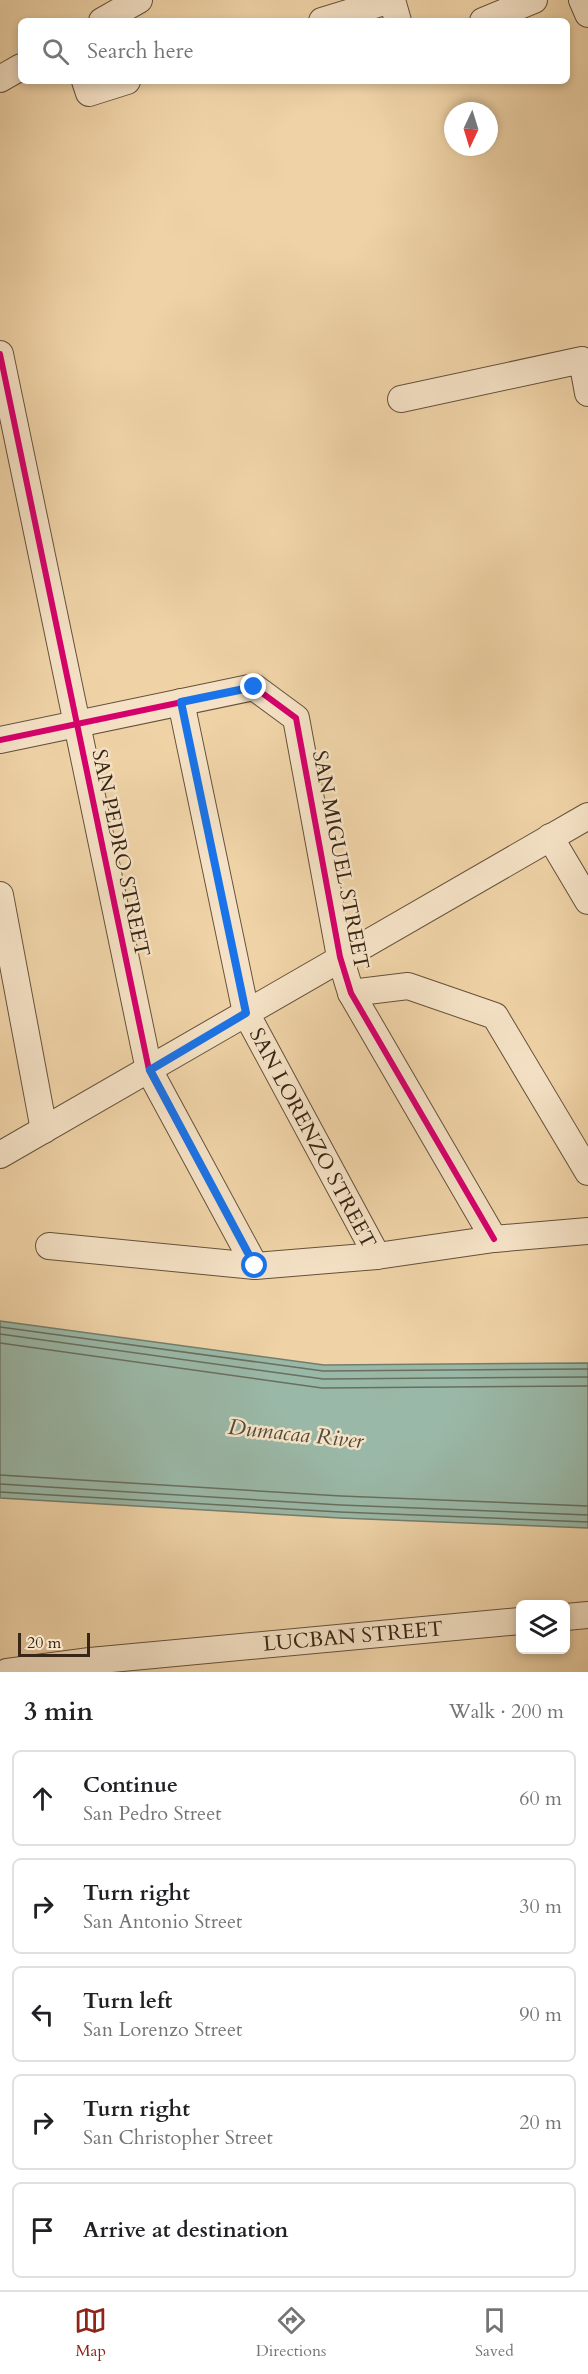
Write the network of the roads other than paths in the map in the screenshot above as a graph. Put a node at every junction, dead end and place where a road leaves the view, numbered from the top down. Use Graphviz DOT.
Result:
graph roads {
  1 [pos="139,0"];
  2 [pos="391,0"];
  3 [pos="534,0"];
  4 [pos="582,0"];
  5 [pos="588,14"];
  6 [pos="107,18"];
  7 [pos="332,18"];
  8 [pos="397,18"];
  9 [pos="490,18"];
  10 [pos="18,69"];
  11 [pos="0,79"];
  12 [pos="86,84"];
  13 [pos="117,84"];
  14 [pos="0,354"];
  15 [pos="588,393"];
  16 [pos="400,399"];
  17 [pos="181,702"];
  18 [pos="76,724"];
  19 [pos="0,740"];
  20 [pos="588,816"];
  21 [pos="550,837"];
  22 [pos="0,895"];
  23 [pos="588,901"];
  24 [pos="340,957"];
  25 [pos="351,993"];
  26 [pos="246,1013"];
  27 [pos="150,1070"];
  28 [pos="44,1130"];
  29 [pos="0,1155"];
  30 [pos="588,1172"];
  31 [pos="588,1231"];
  32 [pos="494,1239"];
  33 [pos="49,1246"];
  34 [pos="377,1256"];
  35 [pos="255,1266"];
  36 [pos="588,1615"];
  37 [pos="570,1617"];
  38 [pos="516,1621"];
  39 [pos="93,1666"];
  40 [pos="7,1672"];
  1 -- 6 [label="street"];
  2 -- 7 [label="street"];
  2 -- 8 [label="street"];
  3 -- 9 [label="street"];
  4 -- 5 [label="street"];
  10 -- 11 [label="street"];
  12 -- 13 [label="street"];
  14 -- 18 [label="street, SAN PEDRO STREET"];
  15 -- 16 [label="street"];
  17 -- 18 [label="street"];
  17 -- 24 [label="street, SAN MIGUEL STREET"];
  17 -- 26 [label="street, SAN LORENZO STREET"];
  18 -- 19 [label="street"];
  18 -- 27 [label="street, SAN PEDRO STREET"];
  20 -- 21 [label="street"];
  21 -- 23 [label="street"];
  21 -- 24 [label="street"];
  22 -- 28 [label="street"];
  24 -- 25 [label="street, SAN MIGUEL STREET"];
  24 -- 26 [label="street"];
  25 -- 30 [label="street"];
  25 -- 32 [label="street, SAN MIGUEL STREET"];
  26 -- 27 [label="street"];
  26 -- 34 [label="street, SAN LORENZO STREET"];
  27 -- 28 [label="street"];
  27 -- 35 [label="street, SAN PEDRO STREET"];
  28 -- 29 [label="street"];
  31 -- 32 [label="street"];
  32 -- 34 [label="street"];
  33 -- 35 [label="street"];
  34 -- 35 [label="street"];
  36 -- 37 [label="street"];
  38 -- 39 [label="street, LUCBAN STREET"];
  39 -- 40 [label="street, LUCBAN STREET"];
}
